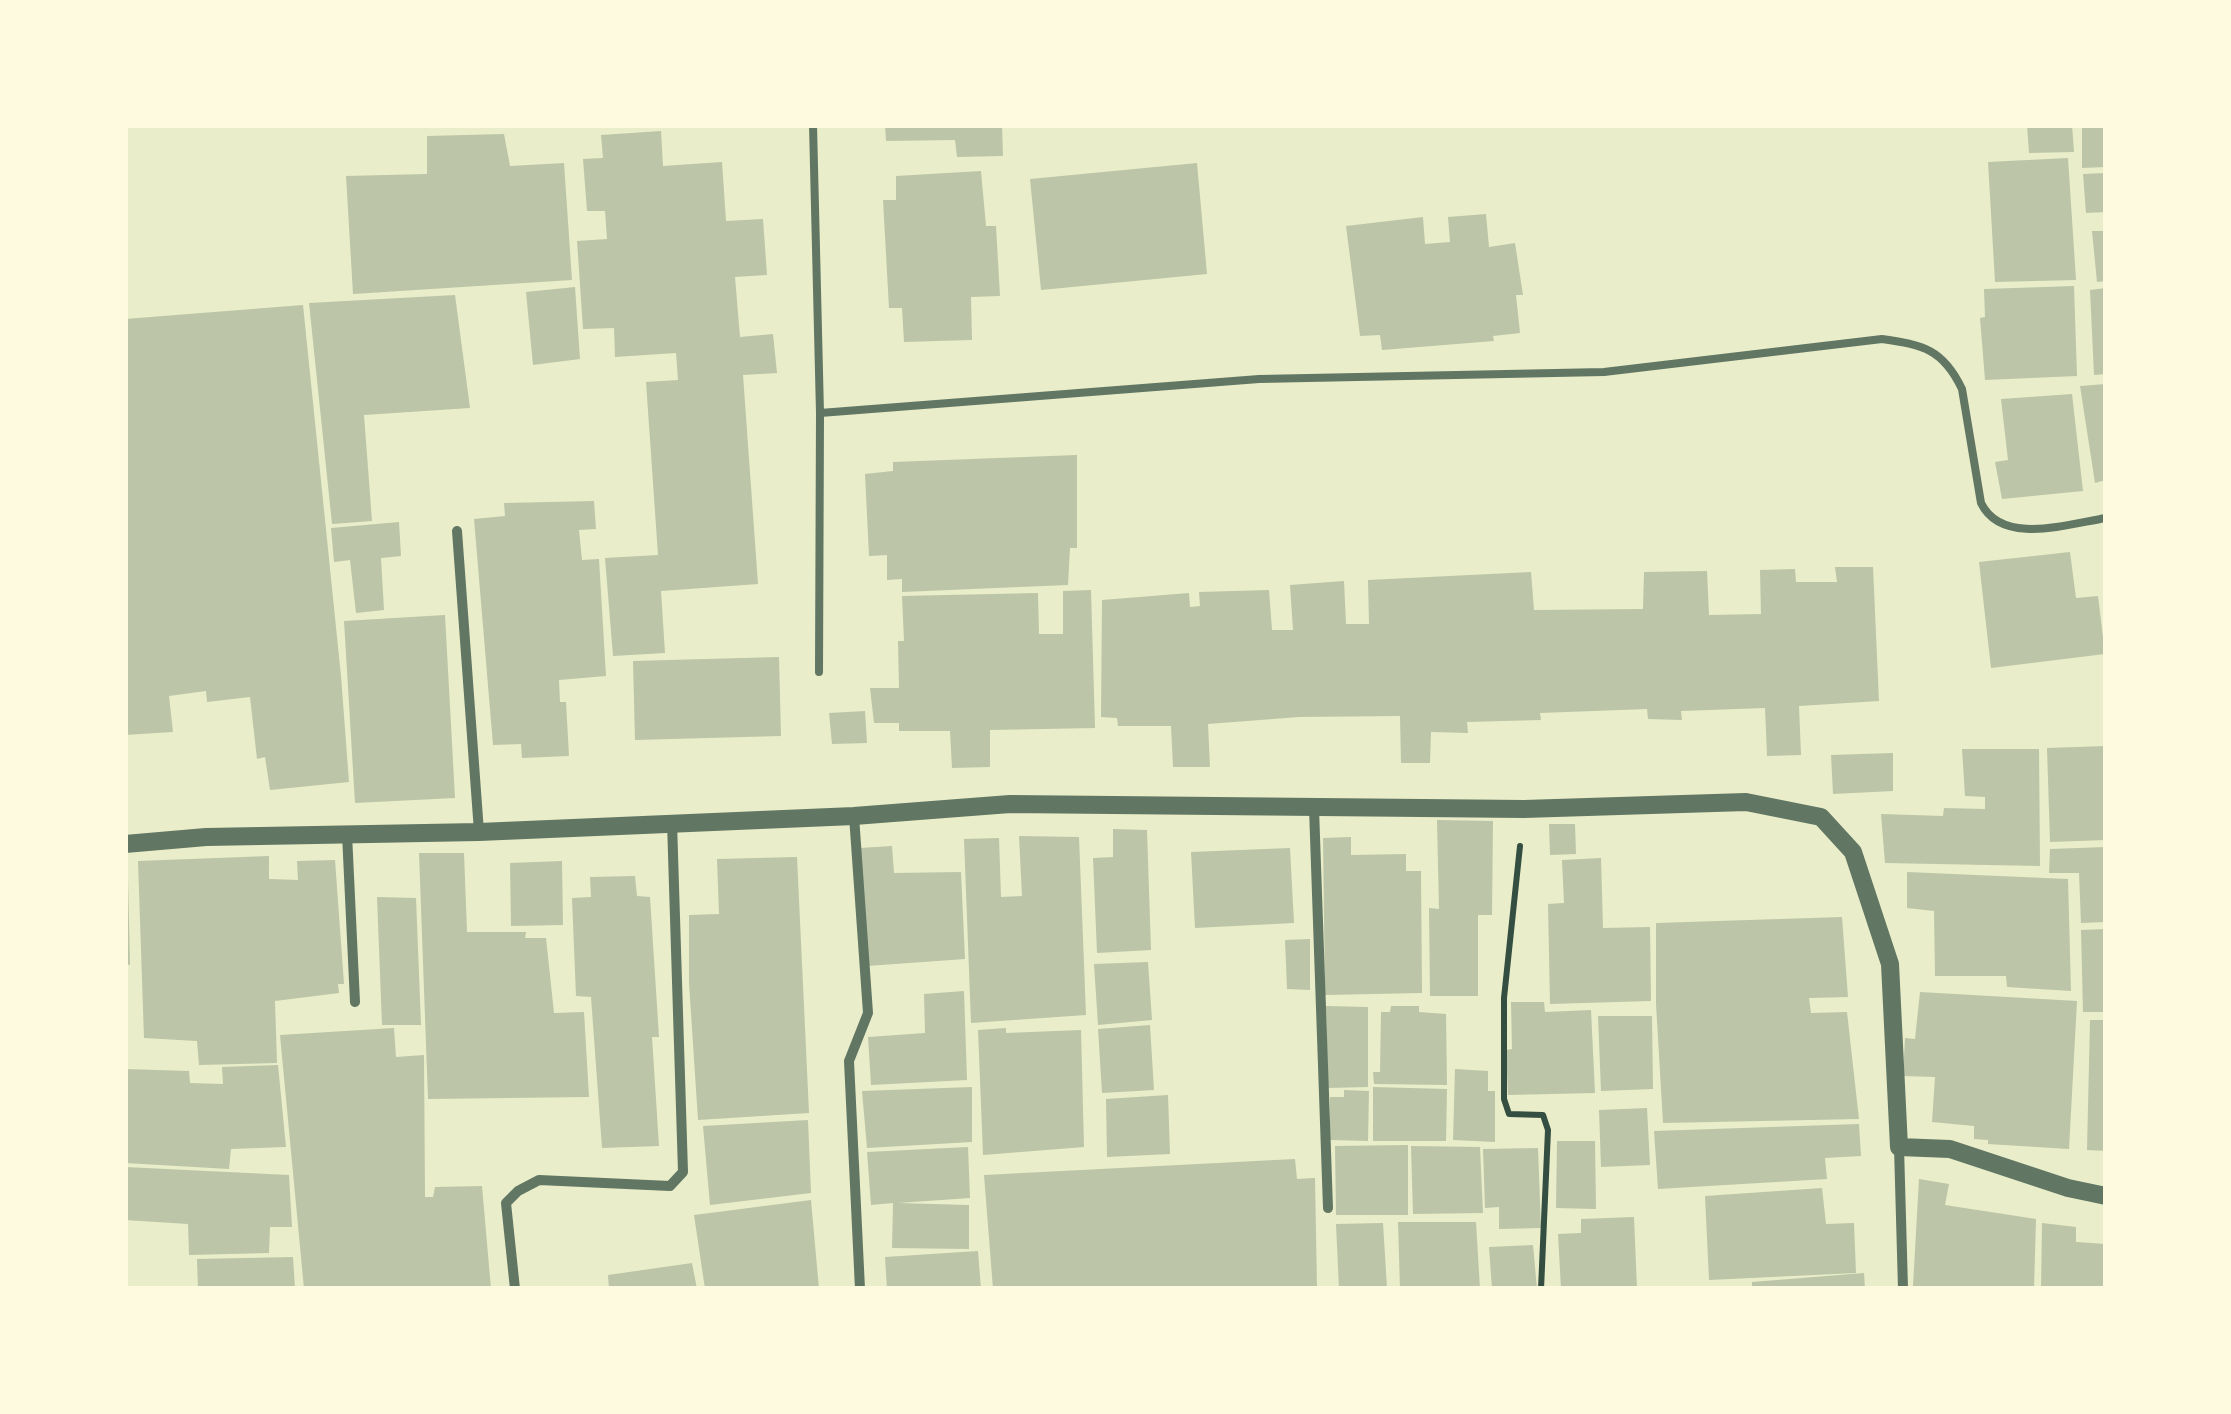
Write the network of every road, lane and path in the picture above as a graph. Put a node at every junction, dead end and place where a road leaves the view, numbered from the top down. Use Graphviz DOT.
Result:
graph roads {
  1 [pos="813,125"];
  2 [pos="820,413"];
  3 [pos="2106,518"];
  4 [pos="456,531"];
  5 [pos="818,672"];
  6 [pos="1314,808"];
  7 [pos="1524,809"];
  8 [pos="854,816"];
  9 [pos="672,821"];
  10 [pos="479,832"];
  11 [pos="347,833"];
  12 [pos="125,844"];
  13 [pos="355,1002"];
  14 [pos="1899,1146"];
  15 [pos="2106,1196"];
  16 [pos="1328,1208"];
  17 [pos="515,1289"];
  18 [pos="860,1289"];
  19 [pos="1541,1289"];
  20 [pos="1903,1289"];
  1 -- 2 [label="lane"];
  2 -- 3 [label="lane"];
  2 -- 5 [label="lane"];
  4 -- 10 [label="street"];
  6 -- 7 [label="street"];
  6 -- 8 [label="street"];
  6 -- 16 [label="street"];
  7 -- 14 [label="street"];
  7 -- 19 [label="path"];
  8 -- 9 [label="street"];
  8 -- 18 [label="street"];
  9 -- 10 [label="street"];
  9 -- 17 [label="street"];
  10 -- 11 [label="street"];
  11 -- 12 [label="street"];
  11 -- 13 [label="street"];
  14 -- 15 [label="street"];
  14 -- 20 [label="street"];
}
